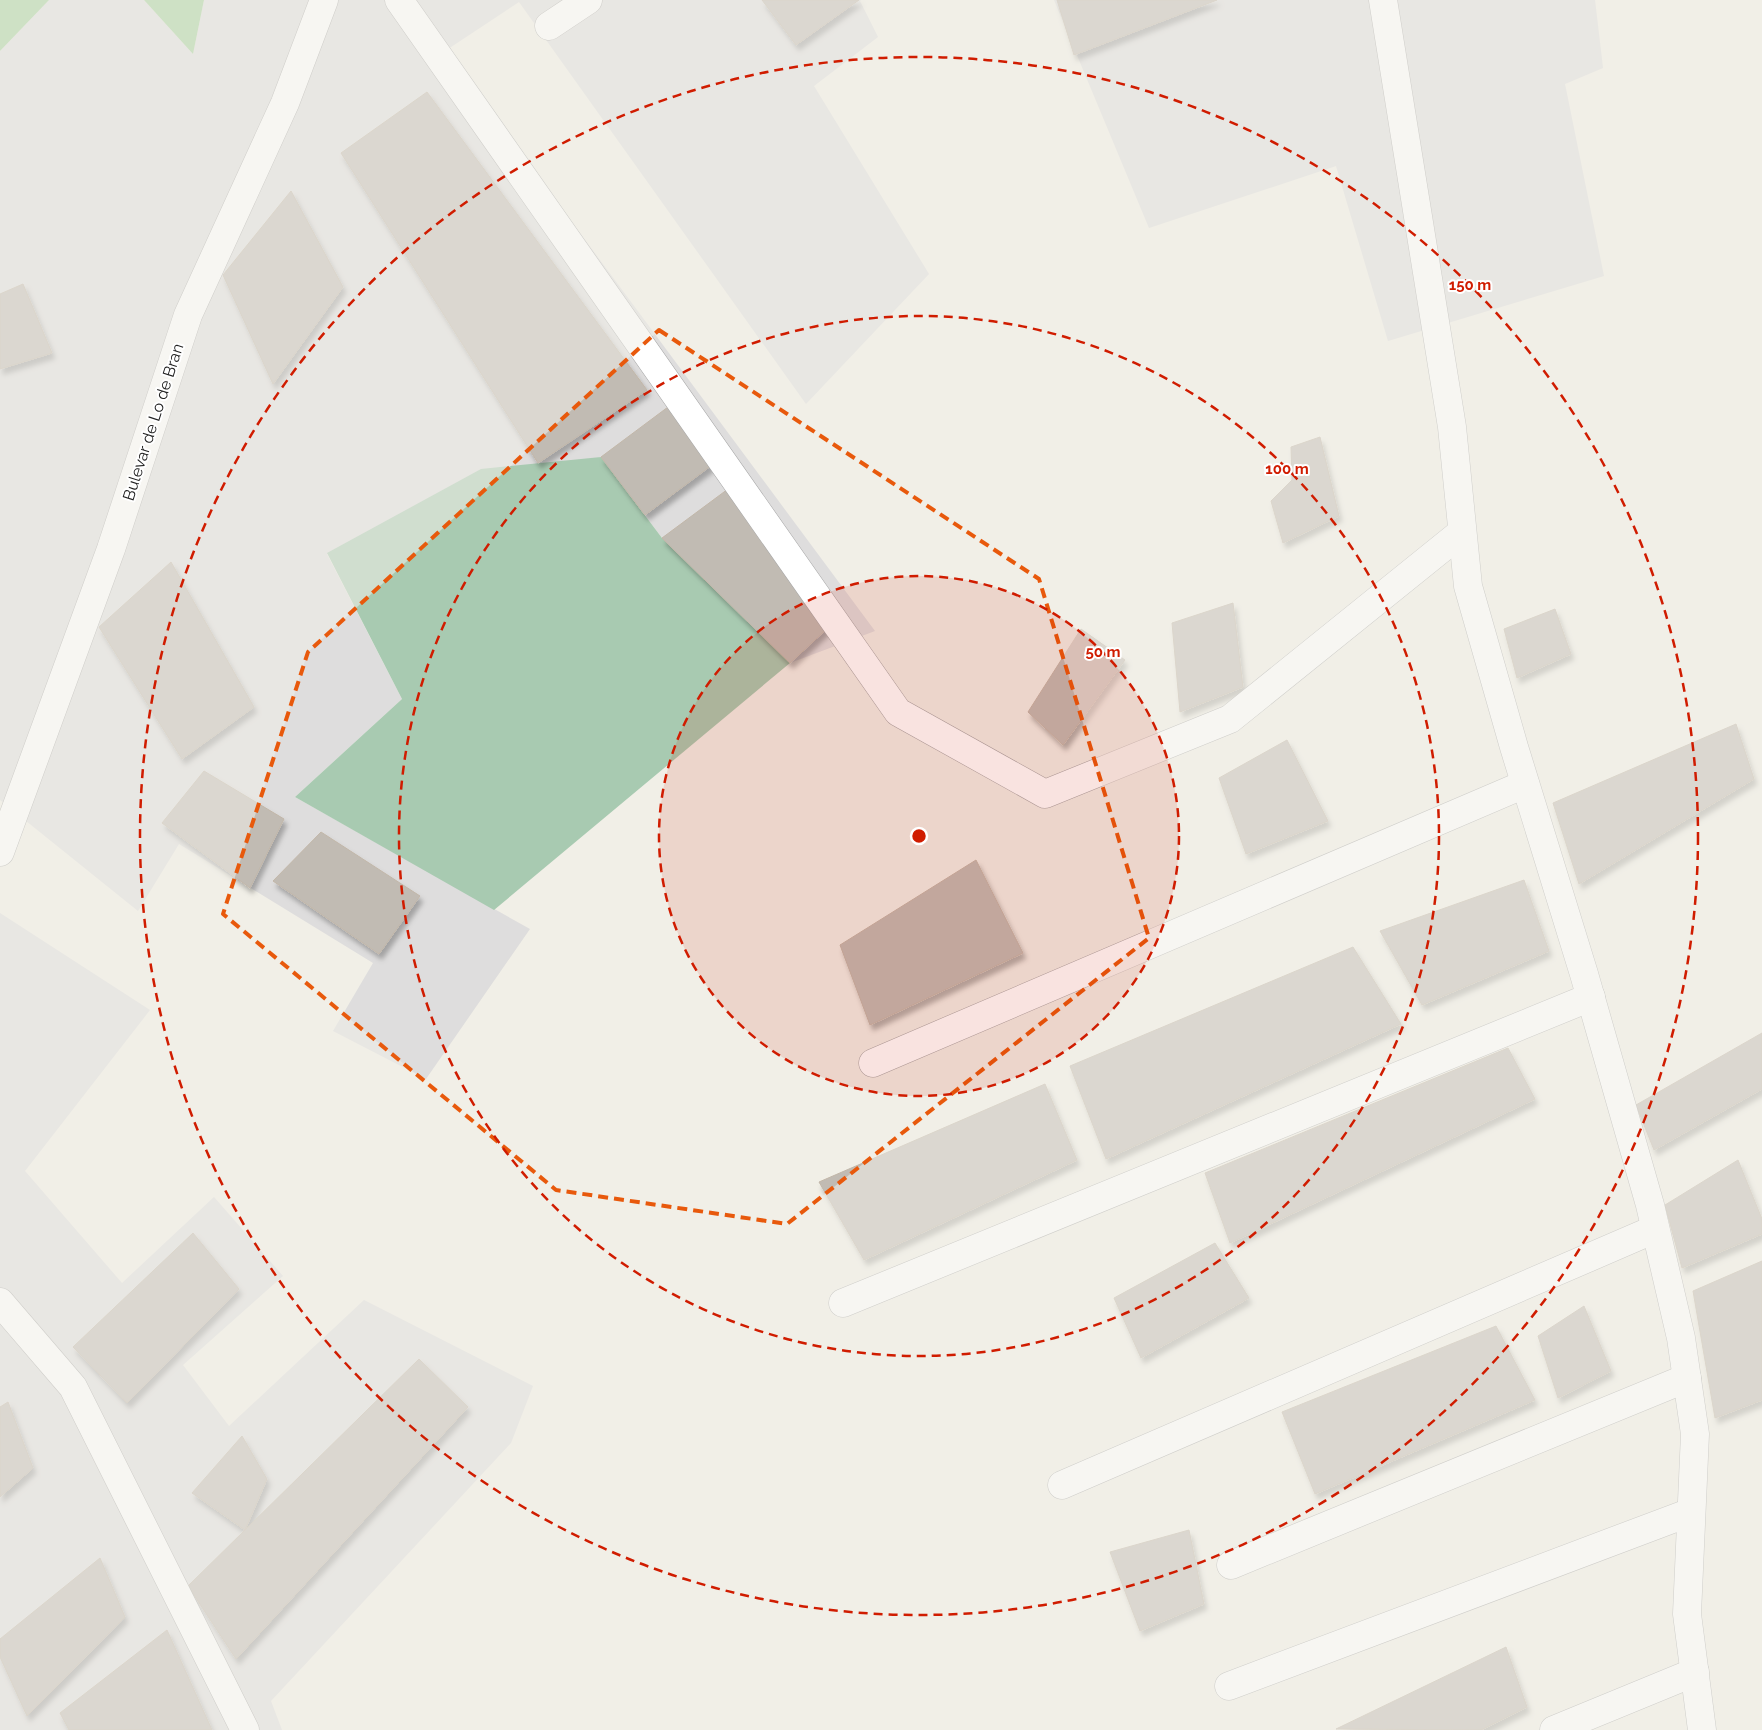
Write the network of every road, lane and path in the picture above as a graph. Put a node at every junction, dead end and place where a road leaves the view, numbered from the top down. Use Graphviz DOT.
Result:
graph roads {
  1 [pos="324,0"];
  2 [pos="399,0"];
  3 [pos="588,0"];
  4 [pos="1384,0"];
  5 [pos="549,26"];
  6 [pos="1462,532"];
  7 [pos="1525,784"];
  8 [pos="0,852"];
  9 [pos="1591,997"];
  10 [pos="873,1063"];
  11 [pos="1655,1229"];
  12 [pos="0,1302"];
  13 [pos="843,1302"];
  14 [pos="1687,1378"];
  15 [pos="1062,1485"];
  16 [pos="1692,1512"];
  17 [pos="1231,1565"];
  18 [pos="1695,1672"];
  19 [pos="1229,1686"];
  20 [pos="245,1730"];
  21 [pos="1554,1730"];
  22 [pos="1702,1730"];
  1 -- 8 [label="street, Bulevar de Lo de Bran"];
  2 -- 6 [label="street"];
  3 -- 5 [label="street"];
  4 -- 6 [label="street"];
  6 -- 7 [label="street"];
  7 -- 9 [label="street"];
  7 -- 10 [label="street"];
  9 -- 11 [label="street"];
  9 -- 13 [label="street"];
  11 -- 14 [label="street"];
  11 -- 15 [label="street"];
  12 -- 20 [label="street"];
  14 -- 16 [label="street"];
  14 -- 17 [label="street"];
  16 -- 18 [label="street"];
  16 -- 19 [label="street"];
  18 -- 21 [label="street"];
  18 -- 22 [label="street"];
}
